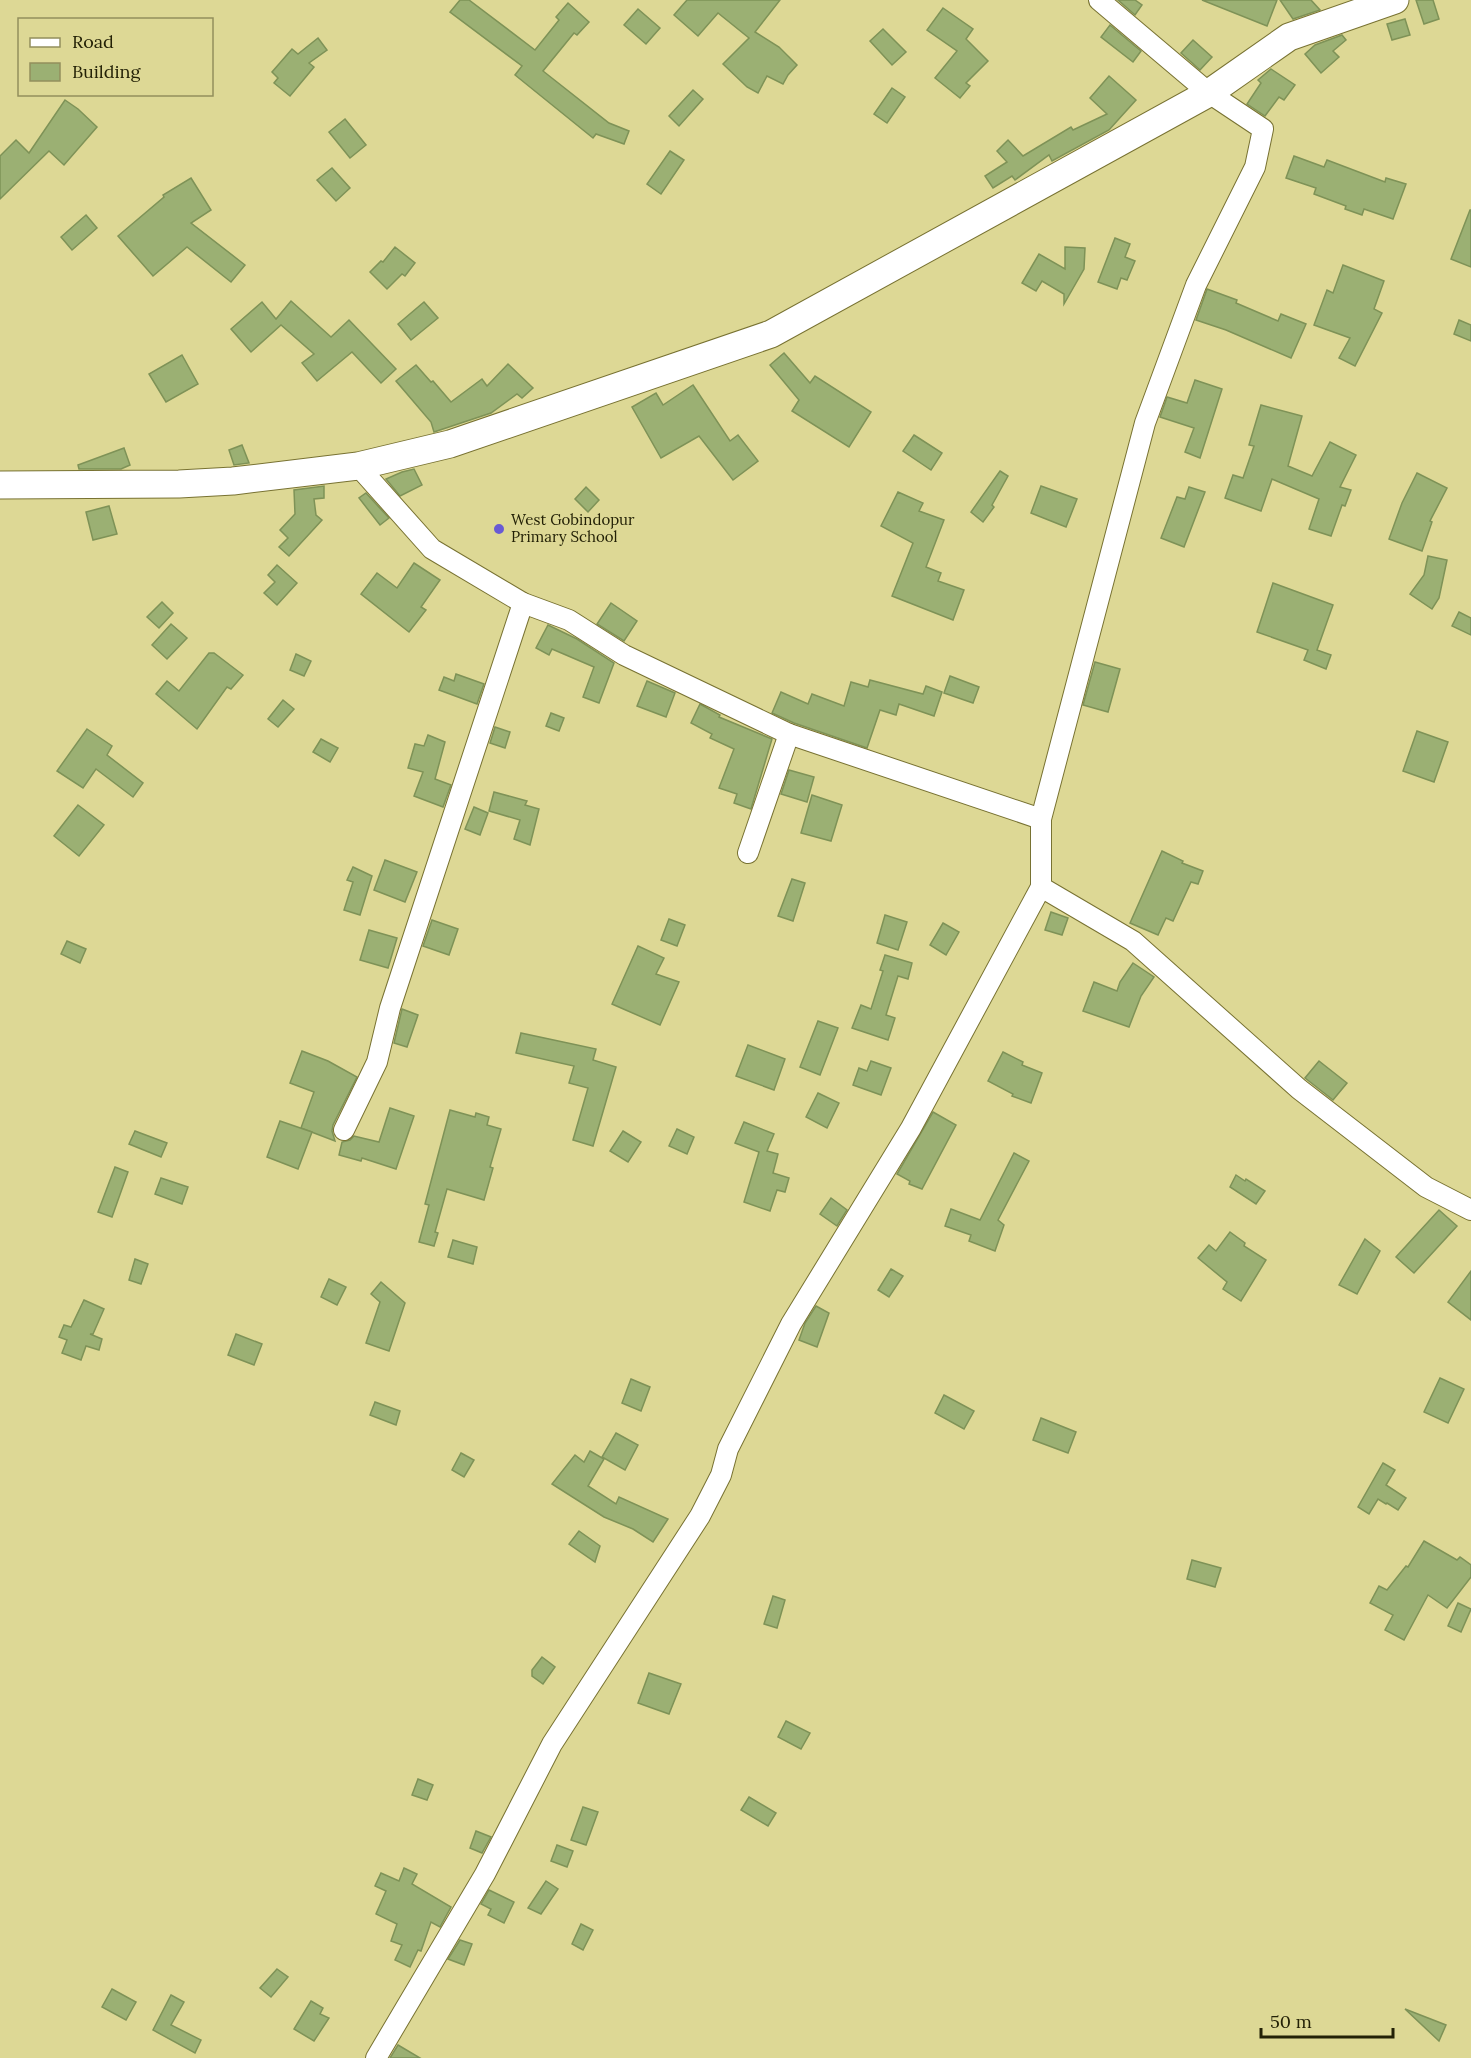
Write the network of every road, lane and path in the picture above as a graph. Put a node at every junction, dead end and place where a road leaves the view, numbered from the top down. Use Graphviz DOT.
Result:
graph roads {
  1 [pos="1100,0"];
  2 [pos="1395,0"];
  3 [pos="1209,93"];
  4 [pos="358,466"];
  5 [pos="0,484"];
  6 [pos="523,603"];
  7 [pos="789,734"];
  8 [pos="1041,819"];
  9 [pos="748,853"];
  10 [pos="1041,887"];
  11 [pos="344,1130"];
  12 [pos="1471,1210"];
  13 [pos="376,2058"];
  1 -- 3 [label="street"];
  2 -- 3 [label="main road"];
  3 -- 4 [label="main road"];
  3 -- 8 [label="street"];
  4 -- 5 [label="main road"];
  4 -- 6 [label="street"];
  6 -- 7 [label="street"];
  6 -- 11 [label="street"];
  7 -- 8 [label="street"];
  7 -- 9 [label="street"];
  8 -- 10 [label="street"];
  10 -- 12 [label="street"];
  10 -- 13 [label="street"];
}
